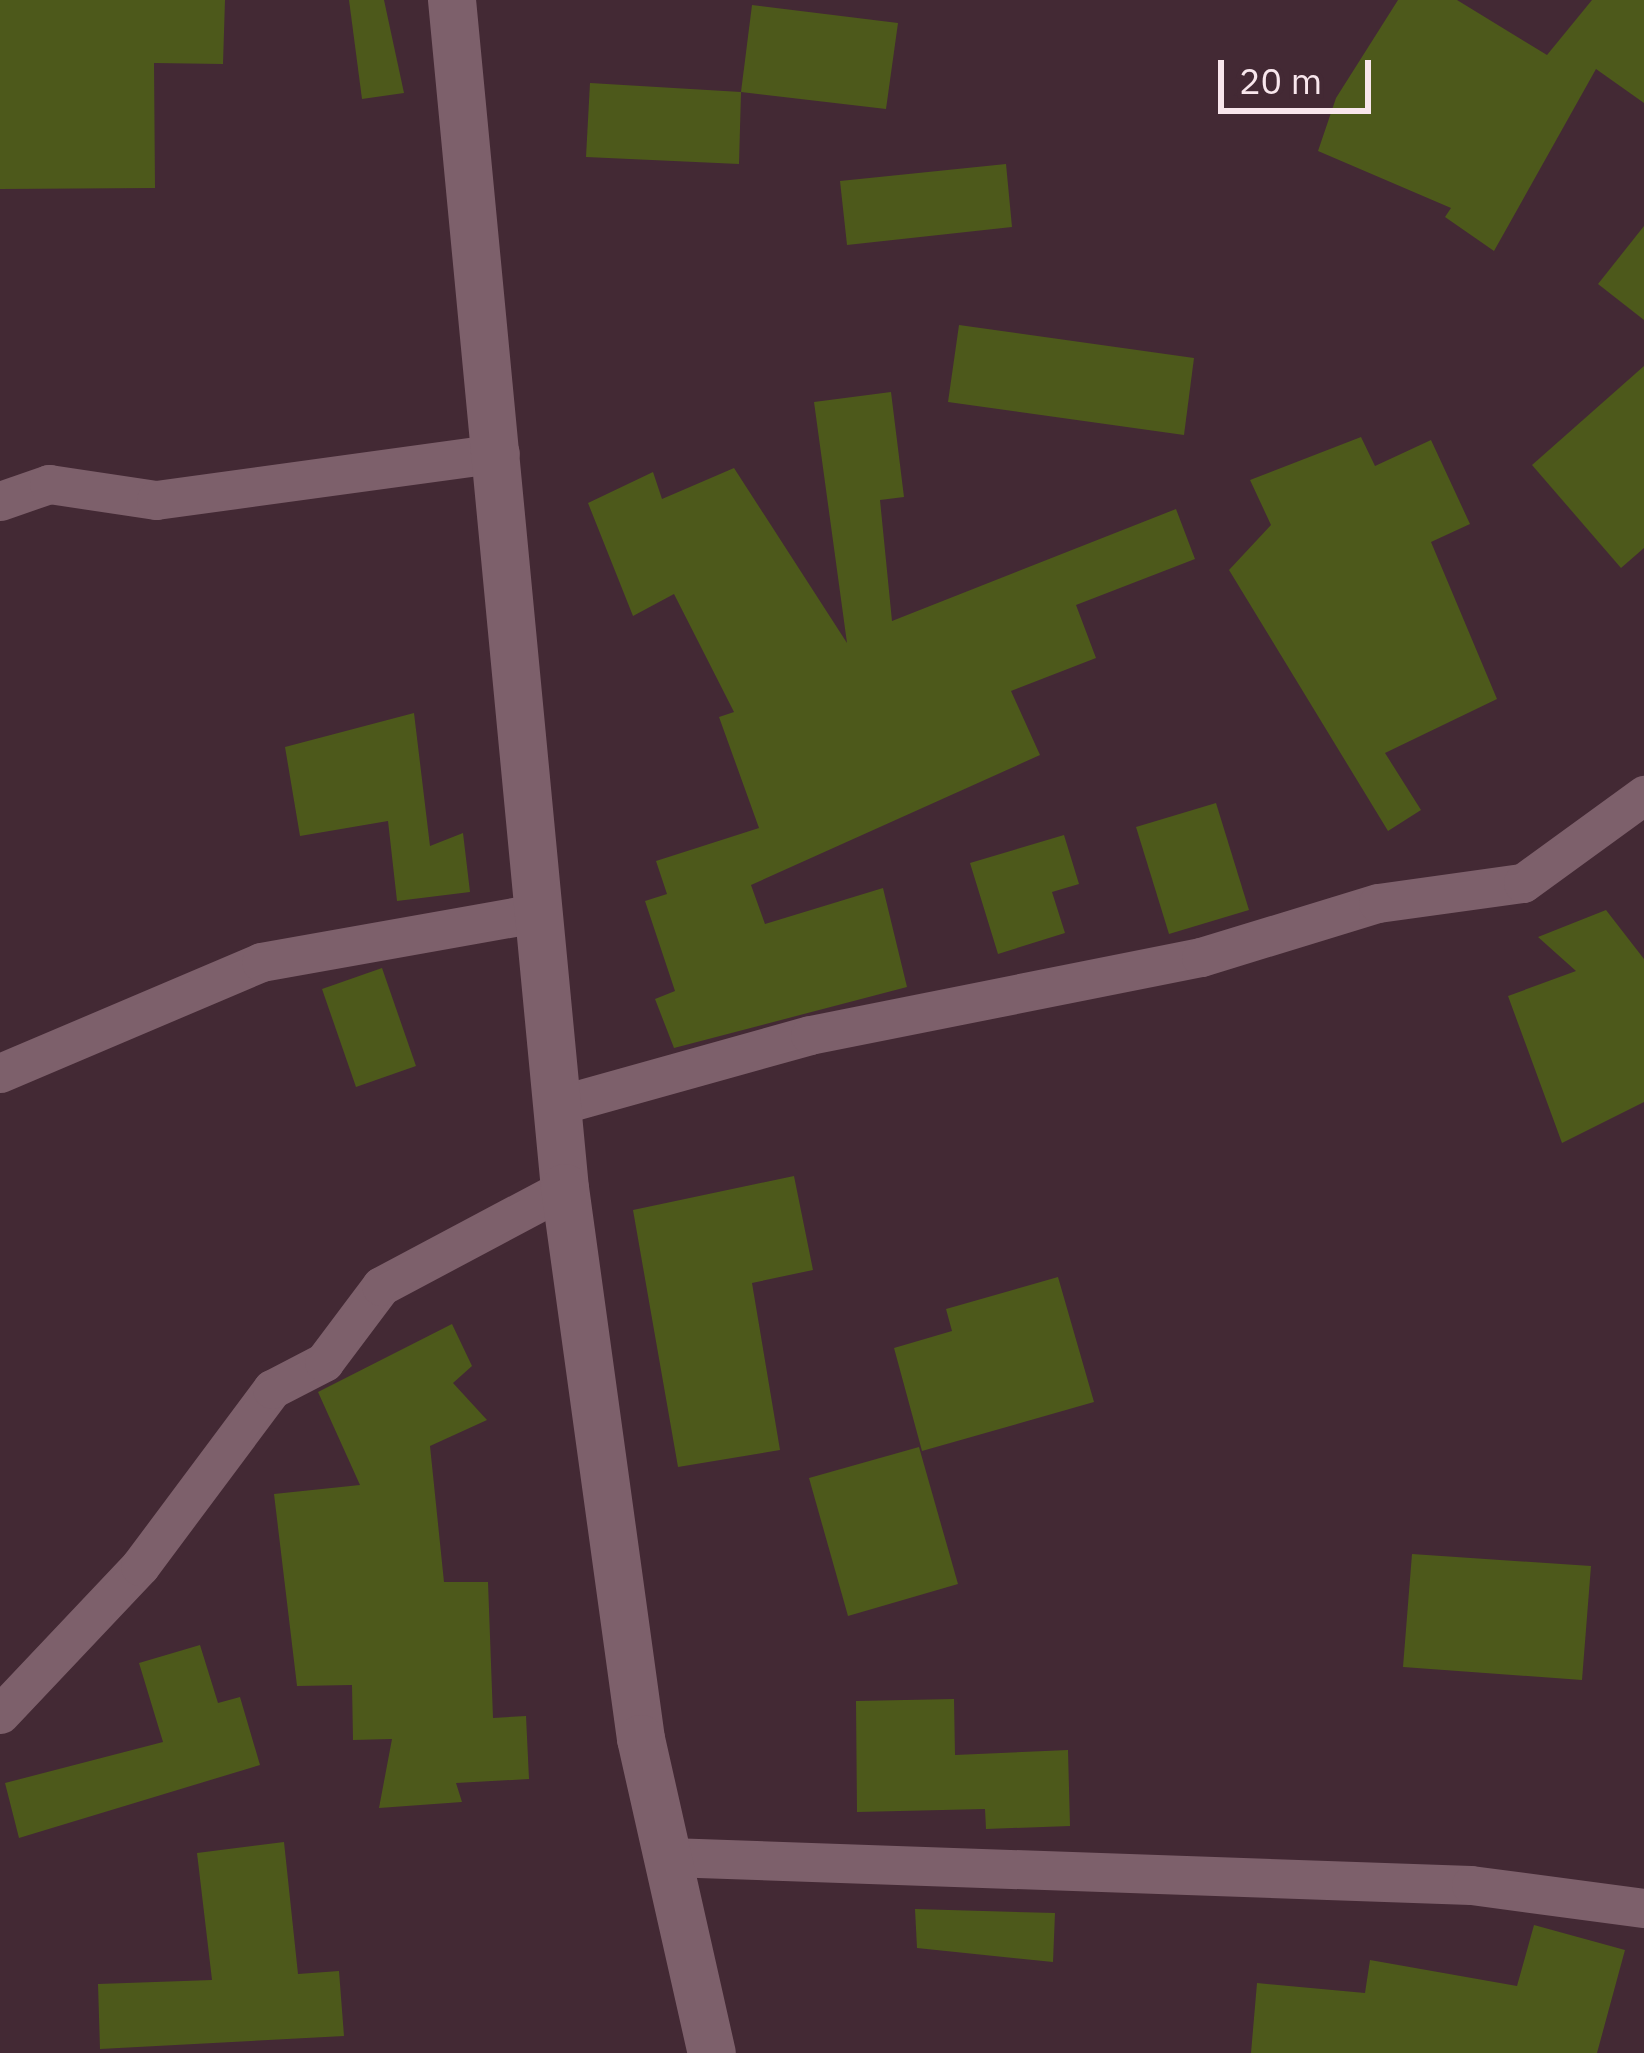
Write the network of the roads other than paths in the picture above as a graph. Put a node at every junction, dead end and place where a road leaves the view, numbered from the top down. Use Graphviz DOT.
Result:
graph roads {
  1 [pos="452,0"];
  2 [pos="500,453"];
  3 [pos="0,500"];
  4 [pos="1644,795"];
  5 [pos="541,912"];
  6 [pos="0,1073"];
  7 [pos="563,1104"];
  8 [pos="565,1188"];
  9 [pos="0,1714"];
  10 [pos="669,1857"];
  11 [pos="1644,1908"];
  12 [pos="712,2053"];
  1 -- 2 [label="street"];
  2 -- 3 [label="street"];
  2 -- 5 [label="street"];
  4 -- 7 [label="street"];
  5 -- 6 [label="street"];
  5 -- 7 [label="street"];
  7 -- 8 [label="street"];
  8 -- 9 [label="street"];
  8 -- 10 [label="street"];
  10 -- 11 [label="street"];
  10 -- 12 [label="street"];
}
